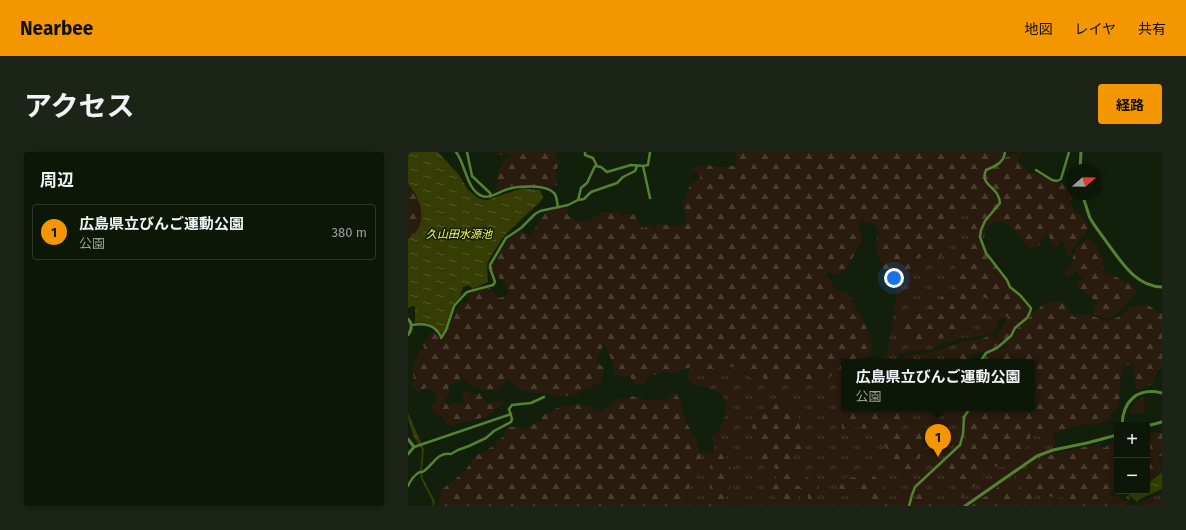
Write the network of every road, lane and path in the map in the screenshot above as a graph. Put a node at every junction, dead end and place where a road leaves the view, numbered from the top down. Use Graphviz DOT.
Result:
graph roads {
  1 [pos="456,152"];
  2 [pos="467,152"];
  3 [pos="585,152"];
  4 [pos="650,152"];
  5 [pos="1005,152"];
  6 [pos="1069,152"];
  7 [pos="1081,152"];
  8 [pos="1080,164"];
  9 [pos="597,166"];
  10 [pos="637,166"];
  11 [pos="643,166"];
  12 [pos="1036,170"];
  13 [pos="491,196"];
  14 [pos="650,198"];
  15 [pos="578,200"];
  16 [pos="1084,200"];
  17 [pos="558,207"];
  18 [pos="1162,287"];
  19 [pos="408,319"];
  20 [pos="413,325"];
  21 [pos="408,335"];
  22 [pos="982,359"];
  23 [pos="1162,393"];
  24 [pos="544,398"];
  25 [pos="968,411"];
  26 [pos="511,414"];
  27 [pos="1122,422"];
  28 [pos="1162,422"];
  29 [pos="1150,425"];
  30 [pos="1114,436"];
  31 [pos="408,439"];
  32 [pos="414,447"];
  33 [pos="408,454"];
  34 [pos="408,486"];
  35 [pos="909,506"];
  36 [pos="965,506"];
  1 -- 13 [label="street"];
  2 -- 13 [label="street"];
  3 -- 9 [label="street"];
  4 -- 11 [label="street"];
  5 -- 22 [label="street"];
  6 -- 12 [label="street"];
  7 -- 8 [label="street"];
  9 -- 10 [label="street"];
  9 -- 15 [label="street"];
  10 -- 11 [label="street"];
  10 -- 15 [label="street"];
  11 -- 14 [label="street"];
  13 -- 17 [label="street"];
  15 -- 17 [label="street"];
  16 -- 18 [label="street"];
  17 -- 20 [label="street"];
  19 -- 20 [label="street"];
  20 -- 21 [label="street"];
  23 -- 27 [label="street"];
  24 -- 26 [label="street"];
  25 -- 35 [label="street"];
  26 -- 32 [label="street"];
  26 -- 34 [label="street"];
  28 -- 29 [label="street"];
  30 -- 36 [label="street"];
  31 -- 32 [label="street"];
  32 -- 33 [label="street"];
}
